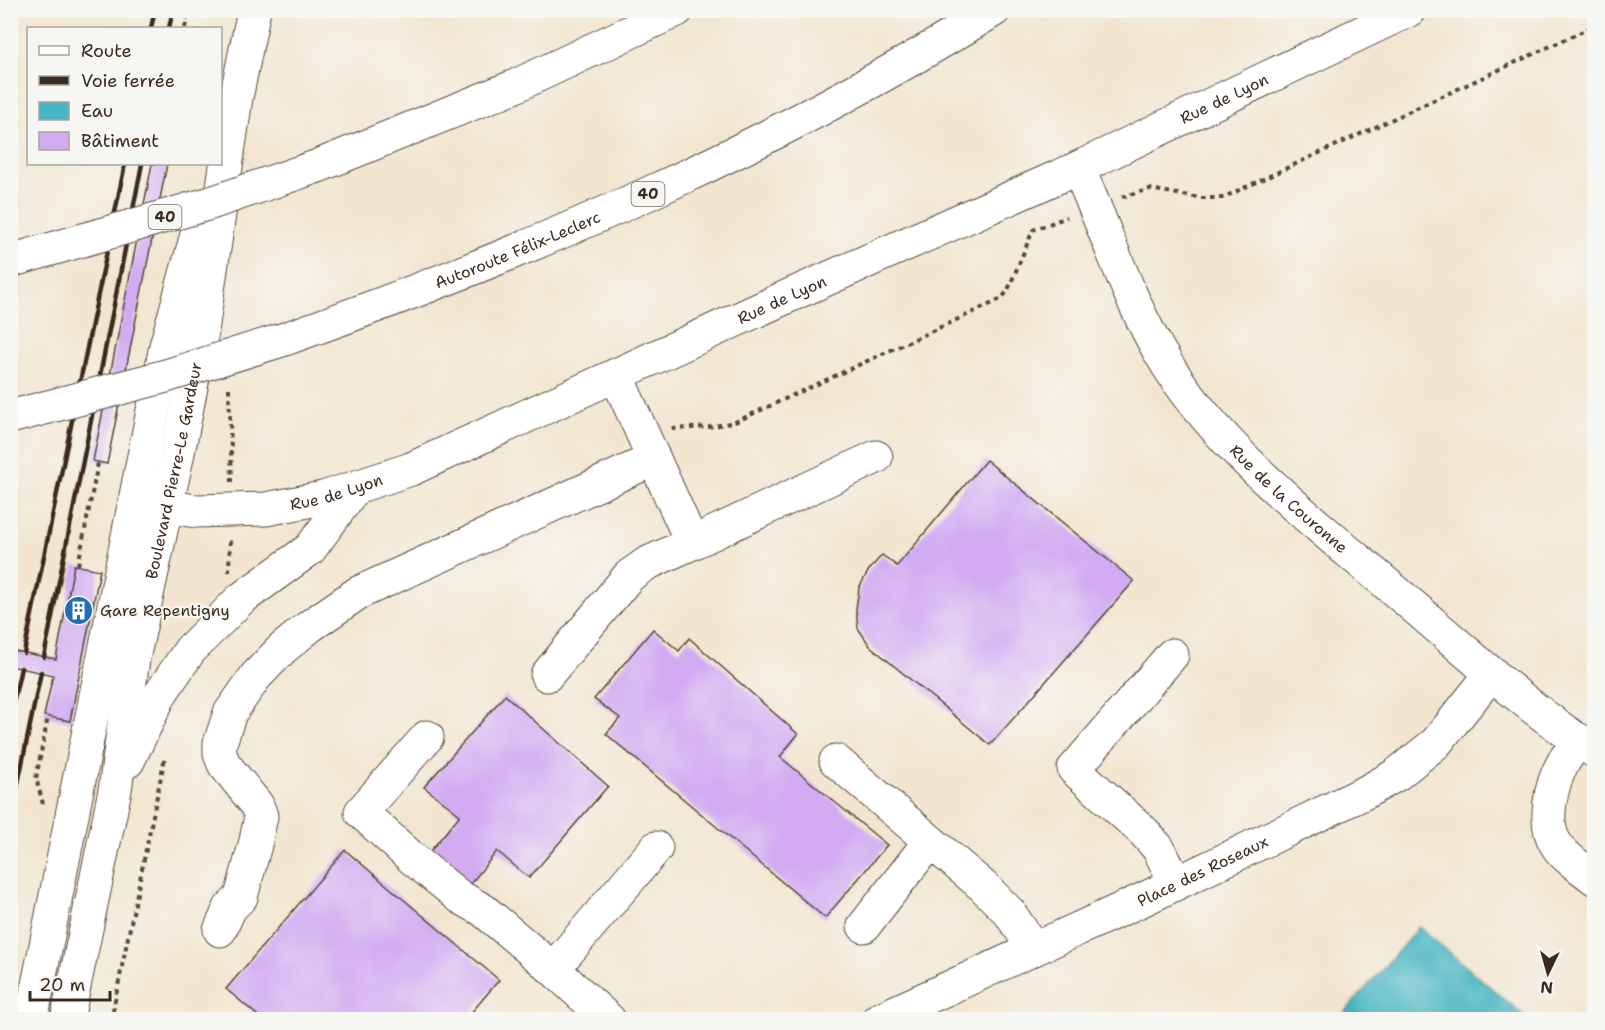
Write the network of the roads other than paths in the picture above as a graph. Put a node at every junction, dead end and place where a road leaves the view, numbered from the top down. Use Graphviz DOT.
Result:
graph roads {
  1 [pos="254,10"];
  2 [pos="676,10"];
  3 [pos="994,10"];
  4 [pos="1409,10"];
  5 [pos="236,98"];
  6 [pos="222,144"];
  7 [pos="217,165"];
  8 [pos="1078,168"];
  9 [pos="10,261"];
  10 [pos="616,375"];
  11 [pos="10,417"];
  12 [pos="660,445"];
  13 [pos="876,457"];
  14 [pos="354,489"];
  15 [pos="150,505"];
  16 [pos="692,543"];
  17 [pos="1172,656"];
  18 [pos="1492,673"];
  19 [pos="547,675"];
  20 [pos="427,737"];
  21 [pos="1587,746"];
  22 [pos="836,761"];
  23 [pos="115,790"];
  24 [pos="930,841"];
  25 [pos="656,848"];
  26 [pos="1594,878"];
  27 [pos="1176,883"];
  28 [pos="864,926"];
  29 [pos="220,930"];
  30 [pos="1034,949"];
  31 [pos="553,969"];
  32 [pos="31,1020"];
  33 [pos="67,1020"];
  34 [pos="609,1020"];
  35 [pos="878,1020"];
  1 -- 5 [label="main road, Boulevard Pierre-Le Gardeur"];
  2 -- 9 [label="main road, 40, bridge"];
  3 -- 11 [label="main road, Autoroute Félix-Leclerc / 40, bridge"];
  4 -- 8 [label="main road, Rue de Lyon"];
  5 -- 6 [label="main road, Boulevard Pierre-Le Gardeur"];
  5 -- 15 [label="main road, Boulevard Pierre-Le Gardeur"];
  7 -- 15 [label="main road, Boulevard Pierre-Le Gardeur"];
  8 -- 10 [label="main road, Rue de Lyon"];
  8 -- 18 [label="main road, Rue de la Couronne"];
  10 -- 12 [label="main road"];
  10 -- 14 [label="main road, Rue de Lyon"];
  12 -- 16 [label="main road"];
  12 -- 29 [label="main road"];
  13 -- 16 [label="main road"];
  14 -- 15 [label="main road, Rue de Lyon"];
  14 -- 23 [label="main road"];
  15 -- 23 [label="main road, Boulevard Pierre-Le Gardeur"];
  15 -- 32 [label="main road, Boulevard Pierre-Le Gardeur"];
  16 -- 19 [label="main road"];
  17 -- 27 [label="main road"];
  18 -- 21 [label="main road, Rue de la Couronne"];
  18 -- 27 [label="main road, Place des Roseaux"];
  20 -- 31 [label="main road"];
  21 -- 26 [label="main road"];
  22 -- 24 [label="main road"];
  23 -- 33 [label="main road, Boulevard Pierre-Le Gardeur"];
  24 -- 28 [label="main road"];
  24 -- 30 [label="main road"];
  25 -- 31 [label="main road"];
  27 -- 30 [label="main road, Place des Roseaux"];
  30 -- 35 [label="main road, Place des Roseaux"];
  31 -- 34 [label="main road"];
}
